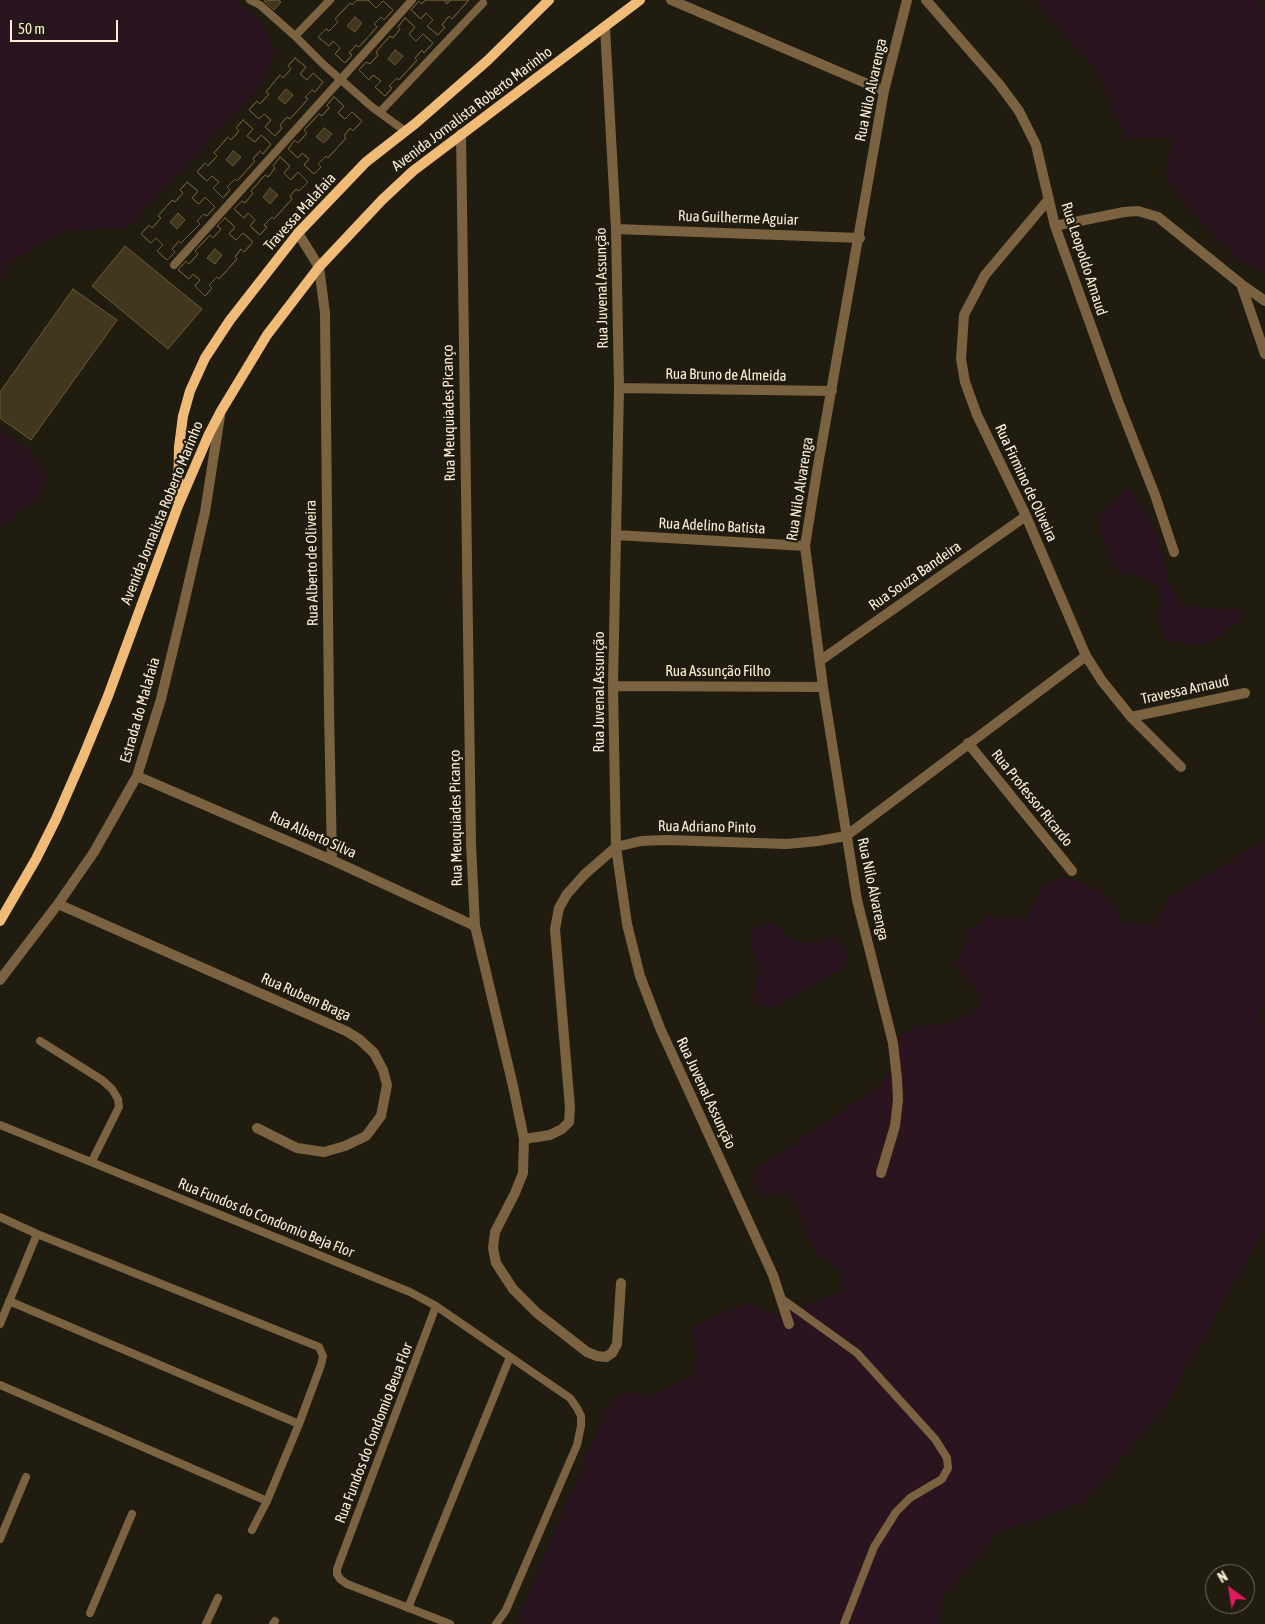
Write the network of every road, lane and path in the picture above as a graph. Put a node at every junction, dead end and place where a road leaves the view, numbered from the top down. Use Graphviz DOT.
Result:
graph roads {
  1 [pos="250,0"];
  2 [pos="330,0"];
  3 [pos="412,0"];
  4 [pos="549,0"];
  5 [pos="640,0"];
  6 [pos="671,0"];
  7 [pos="906,0"];
  8 [pos="926,0"];
  9 [pos="483,3"];
  10 [pos="605,28"];
  11 [pos="296,36"];
  12 [pos="341,80"];
  13 [pos="884,91"];
  14 [pos="380,112"];
  15 [pos="406,131"];
  16 [pos="461,134"];
  17 [pos="1049,198"];
  18 [pos="1055,226"];
  19 [pos="616,229"];
  20 [pos="298,233"];
  21 [pos="860,238"];
  22 [pos="174,265"];
  23 [pos="319,268"];
  24 [pos="1241,284"];
  25 [pos="1265,301"];
  26 [pos="1265,354"];
  27 [pos="620,388"];
  28 [pos="832,391"];
  29 [pos="221,411"];
  30 [pos="178,506"];
  31 [pos="1026,516"];
  32 [pos="616,535"];
  33 [pos="805,546"];
  34 [pos="1174,552"];
  35 [pos="1086,656"];
  36 [pos="821,660"];
  37 [pos="613,686"];
  38 [pos="823,687"];
  39 [pos="1245,693"];
  40 [pos="1131,717"];
  41 [pos="968,743"];
  42 [pos="1181,767"];
  43 [pos="137,776"];
  44 [pos="846,836"];
  45 [pos="616,847"];
  46 [pos="332,860"];
  47 [pos="1072,872"];
  48 [pos="58,904"];
  49 [pos="0,920"];
  50 [pos="475,926"];
  51 [pos="0,980"];
  52 [pos="40,1042"];
  53 [pos="0,1125"];
  54 [pos="256,1128"];
  55 [pos="524,1138"];
  56 [pos="92,1161"];
  57 [pos="881,1173"];
  58 [pos="0,1217"];
  59 [pos="37,1234"];
  60 [pos="621,1283"];
  61 [pos="782,1299"];
  62 [pos="9,1301"];
  63 [pos="436,1306"];
  64 [pos="0,1324"];
  65 [pos="789,1324"];
  66 [pos="510,1357"];
  67 [pos="0,1385"];
  68 [pos="299,1424"];
  69 [pos="26,1477"];
  70 [pos="267,1501"];
  71 [pos="132,1514"];
  72 [pos="252,1530"];
  73 [pos="0,1539"];
  74 [pos="218,1598"];
  75 [pos="408,1608"];
  76 [pos="90,1613"];
  77 [pos="206,1624"];
  78 [pos="450,1624"];
  79 [pos="496,1624"];
  80 [pos="844,1624"];
  1 -- 11 [label="lane"];
  2 -- 11 [label="lane"];
  3 -- 12 [label="lane"];
  4 -- 15 [label="main road, Travessa Malafaia"];
  5 -- 10 [label="main road, Avenida Jornalista Roberto Marinho"];
  6 -- 13 [label="street"];
  7 -- 13 [label="street, Rua Nilo Alvarenga"];
  8 -- 17 [label="street, Rua Leopoldo Arnaud"];
  9 -- 14 [label="lane"];
  10 -- 16 [label="main road, Avenida Jornalista Roberto Marinho"];
  10 -- 19 [label="street, Rua Juvenal Assunção"];
  11 -- 12 [label="lane"];
  12 -- 14 [label="lane"];
  12 -- 22 [label="lane"];
  13 -- 21 [label="street, Rua Nilo Alvarenga"];
  14 -- 15 [label="lane"];
  15 -- 20 [label="main road, Travessa Malafaia"];
  16 -- 23 [label="main road, Avenida Jornalista Roberto Marinho"];
  16 -- 50 [label="street, Rua Meuquiades Picanço"];
  17 -- 18 [label="street, Rua Leopoldo Arnaud"];
  17 -- 31 [label="street, Rua Firmino de Oliveira"];
  18 -- 24 [label="street"];
  18 -- 34 [label="street, Rua Leopoldo Arnaud"];
  19 -- 21 [label="street, Rua Guilherme Aguiar"];
  19 -- 27 [label="street, Rua Juvenal Assunção"];
  20 -- 23 [label="street"];
  20 -- 30 [label="main road, Travessa Malafaia"];
  21 -- 28 [label="street, Rua Nilo Alvarenga"];
  23 -- 29 [label="main road, Avenida Jornalista Roberto Marinho"];
  23 -- 46 [label="street, Rua Alberto de Oliveira"];
  24 -- 25 [label="street"];
  24 -- 26 [label="street"];
  27 -- 28 [label="street, Rua Bruno de Almeida"];
  27 -- 32 [label="street, Rua Juvenal Assunção"];
  28 -- 33 [label="street, Rua Nilo Alvarenga"];
  29 -- 30 [label="main road, Avenida Jornalista Roberto Marinho"];
  29 -- 43 [label="street, Estrada do Malafaia"];
  30 -- 49 [label="main road, Avenida Jornalista Roberto Marinho"];
  31 -- 35 [label="street, Rua Firmino de Oliveira"];
  31 -- 36 [label="street, Rua Souza Bandeira"];
  32 -- 33 [label="street, Rua Adelino Batista"];
  32 -- 37 [label="street, Rua Juvenal Assunção"];
  33 -- 36 [label="street, Rua Nilo Alvarenga"];
  35 -- 40 [label="street, Rua Firmino de Oliveira"];
  35 -- 41 [label="street, Rua Adriano Pinto"];
  36 -- 38 [label="street, Rua Nilo Alvarenga"];
  37 -- 38 [label="street, Rua Assunção Filho"];
  37 -- 45 [label="street, Rua Juvenal Assunção"];
  38 -- 44 [label="street, Rua Nilo Alvarenga"];
  39 -- 40 [label="street, Travessa Arnaud"];
  40 -- 42 [label="street, Rua Firmino de Oliveira"];
  41 -- 44 [label="street, Rua Adriano Pinto"];
  41 -- 47 [label="street, Rua Professor Ricardo"];
  43 -- 46 [label="street, Rua Alberto Silva"];
  43 -- 48 [label="street, Estrada do Malafaia"];
  44 -- 45 [label="street, Rua Adriano Pinto"];
  44 -- 57 [label="street, Rua Nilo Alvarenga"];
  45 -- 55 [label="street, Rua Adriano Pinto"];
  45 -- 61 [label="street, Rua Juvenal Assunção"];
  46 -- 50 [label="street, Rua Alberto Silva"];
  48 -- 51 [label="street, Estrada do Malafaia"];
  48 -- 54 [label="street, Rua Rubem Braga"];
  50 -- 55 [label="street, Rua Meuquiades Picanço"];
  52 -- 56 [label="lane"];
  53 -- 56 [label="lane, Rua Fundos do Condomio Beja Flor"];
  55 -- 60 [label="street, Rua Meuquiades Picanço"];
  56 -- 63 [label="lane, Rua Fundos do Condomio Beja Flor"];
  58 -- 59 [label="lane"];
  59 -- 62 [label="lane"];
  59 -- 68 [label="lane"];
  61 -- 65 [label="street, Rua Juvenal Assunção"];
  61 -- 80 [label="lane"];
  62 -- 64 [label="lane"];
  62 -- 68 [label="lane"];
  63 -- 66 [label="lane, Rua Fundos do Condomio Beja Flor"];
  63 -- 75 [label="lane, Rua Fundos do Condomio Beua Flor"];
  66 -- 75 [label="lane"];
  66 -- 79 [label="lane, Rua Fundos do Condomio Beja Flor"];
  67 -- 70 [label="lane"];
  68 -- 70 [label="lane"];
  69 -- 73 [label="lane"];
  70 -- 72 [label="lane"];
  71 -- 76 [label="lane"];
  74 -- 77 [label="lane"];
  75 -- 78 [label="lane"];
}
